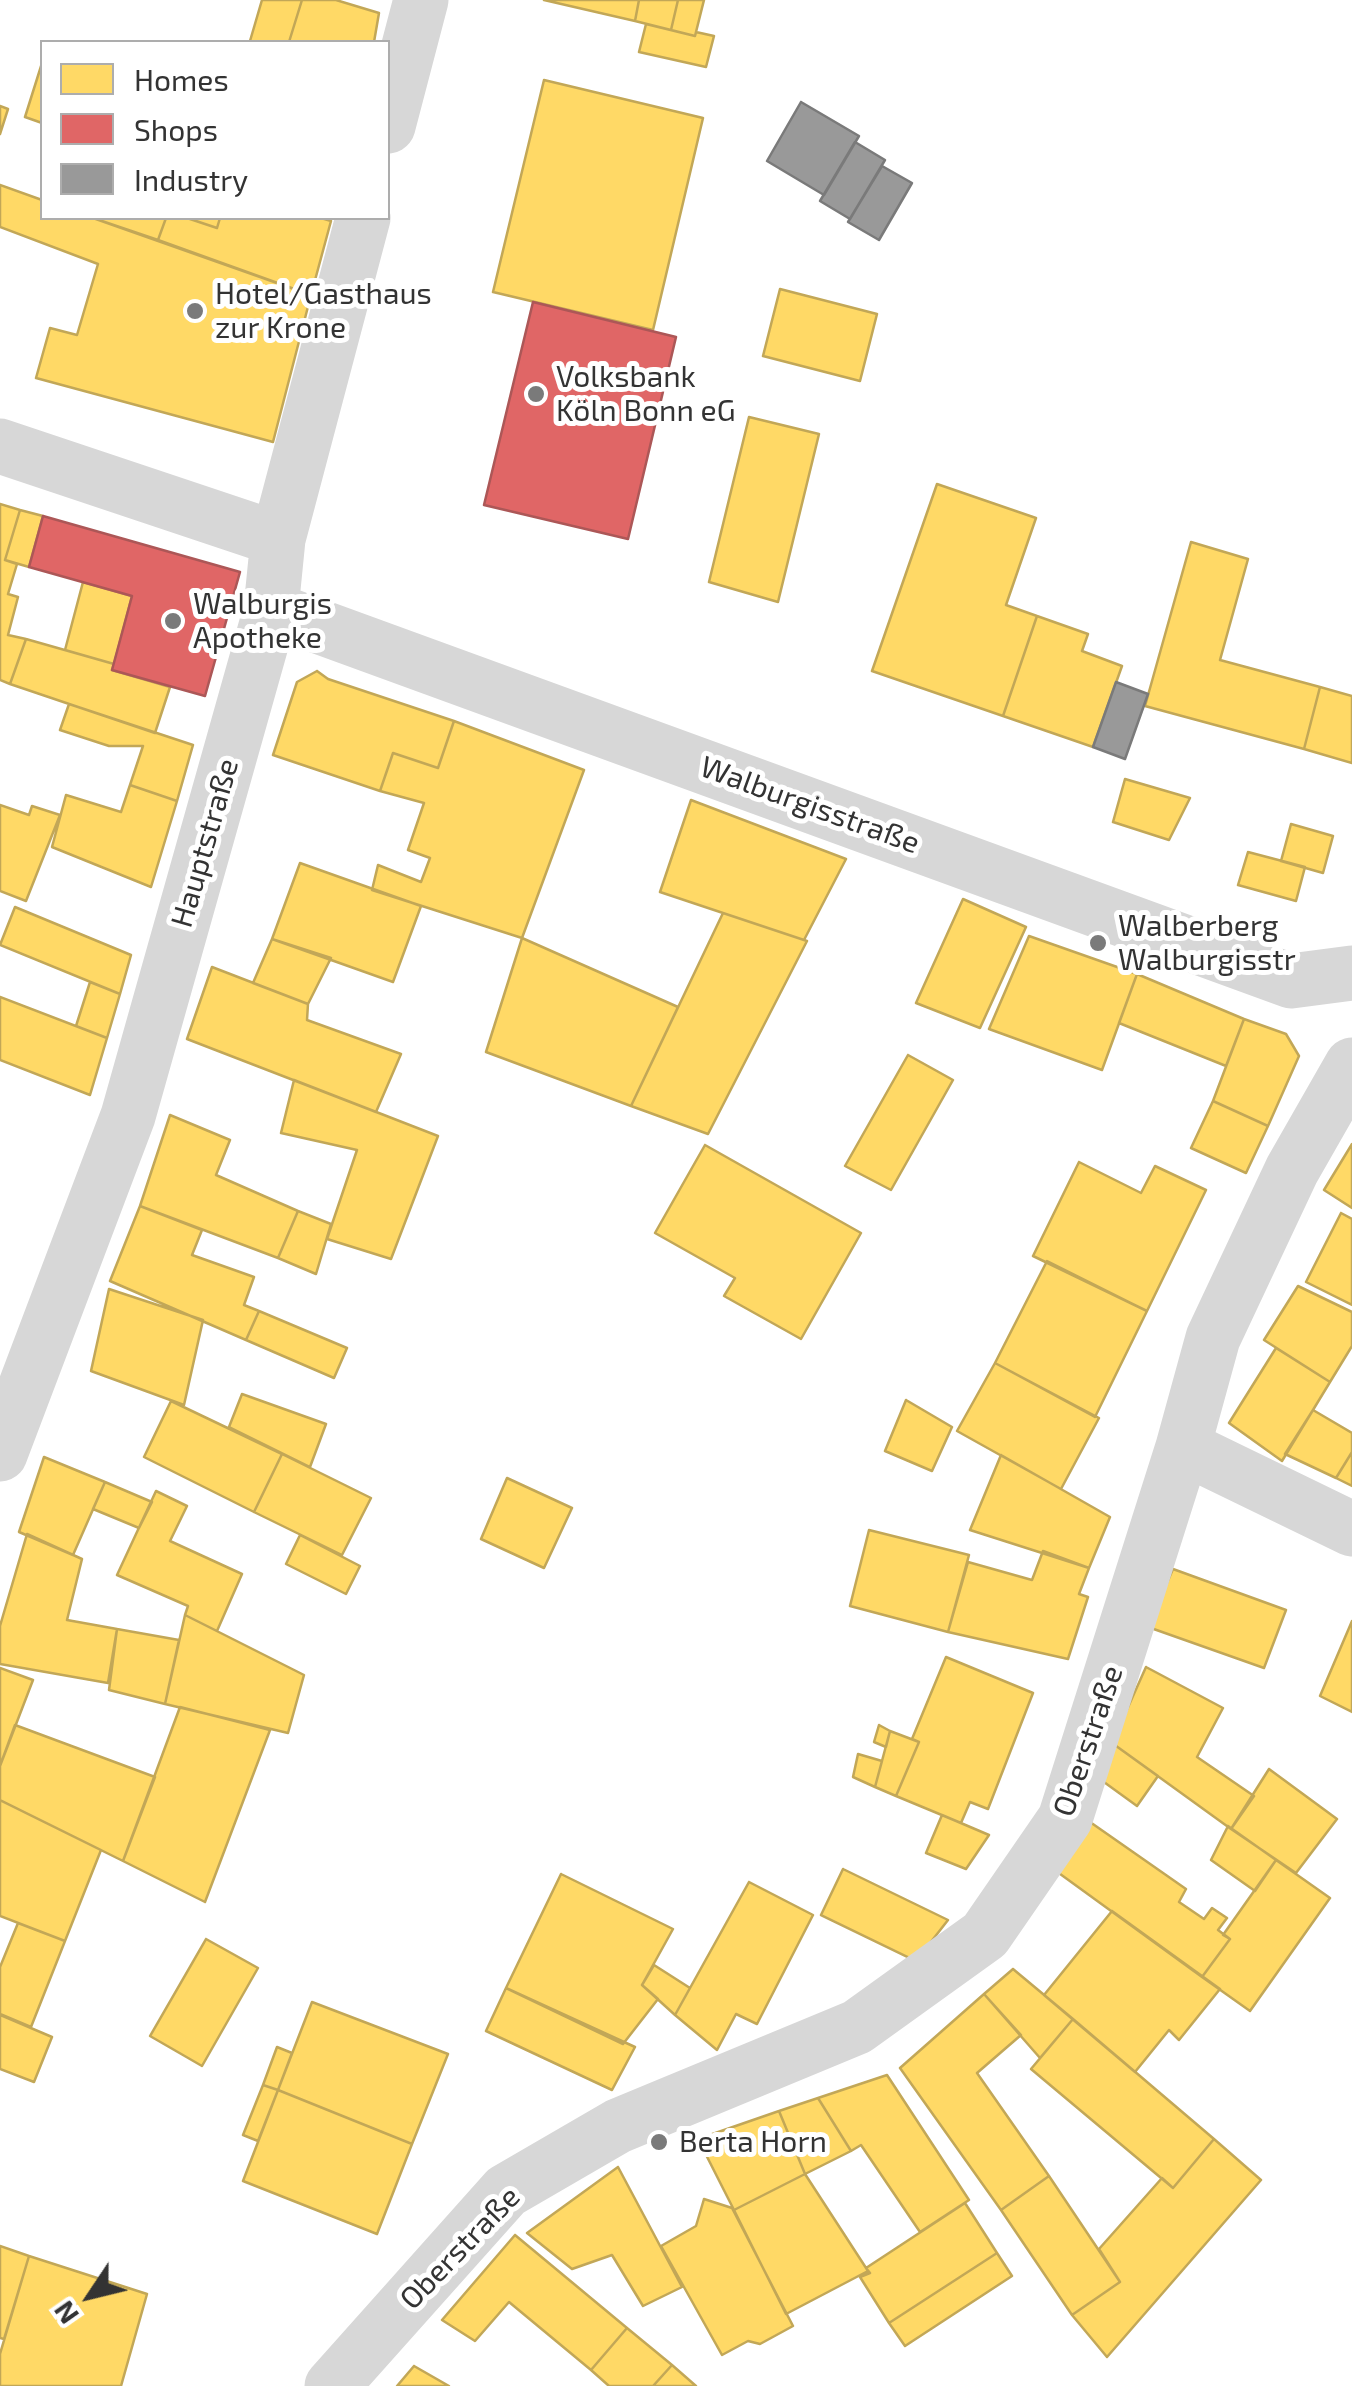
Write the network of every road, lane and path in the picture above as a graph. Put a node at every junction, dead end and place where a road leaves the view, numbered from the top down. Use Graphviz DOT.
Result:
graph roads {
  1 [pos="421,0"];
  2 [pos="390,118"];
  3 [pos="362,220"];
  4 [pos="0,446"];
  5 [pos="278,539"];
  6 [pos="271,609"];
  7 [pos="1352,973"];
  8 [pos="1352,1065"];
  9 [pos="1183,1448"];
  10 [pos="0,1454"];
  11 [pos="1352,1529"];
  12 [pos="332,2386"];
  1 -- 2 [label="street"];
  3 -- 5 [label="street, Hauptstraße"];
  4 -- 5 [label="street"];
  5 -- 6 [label="street, Hauptstraße"];
  6 -- 7 [label="street, Walburgisstraße"];
  6 -- 10 [label="street, Hauptstraße"];
  8 -- 9 [label="street, Oberstraße"];
  9 -- 11 [label="street"];
  9 -- 12 [label="street, Oberstraße"];
}
